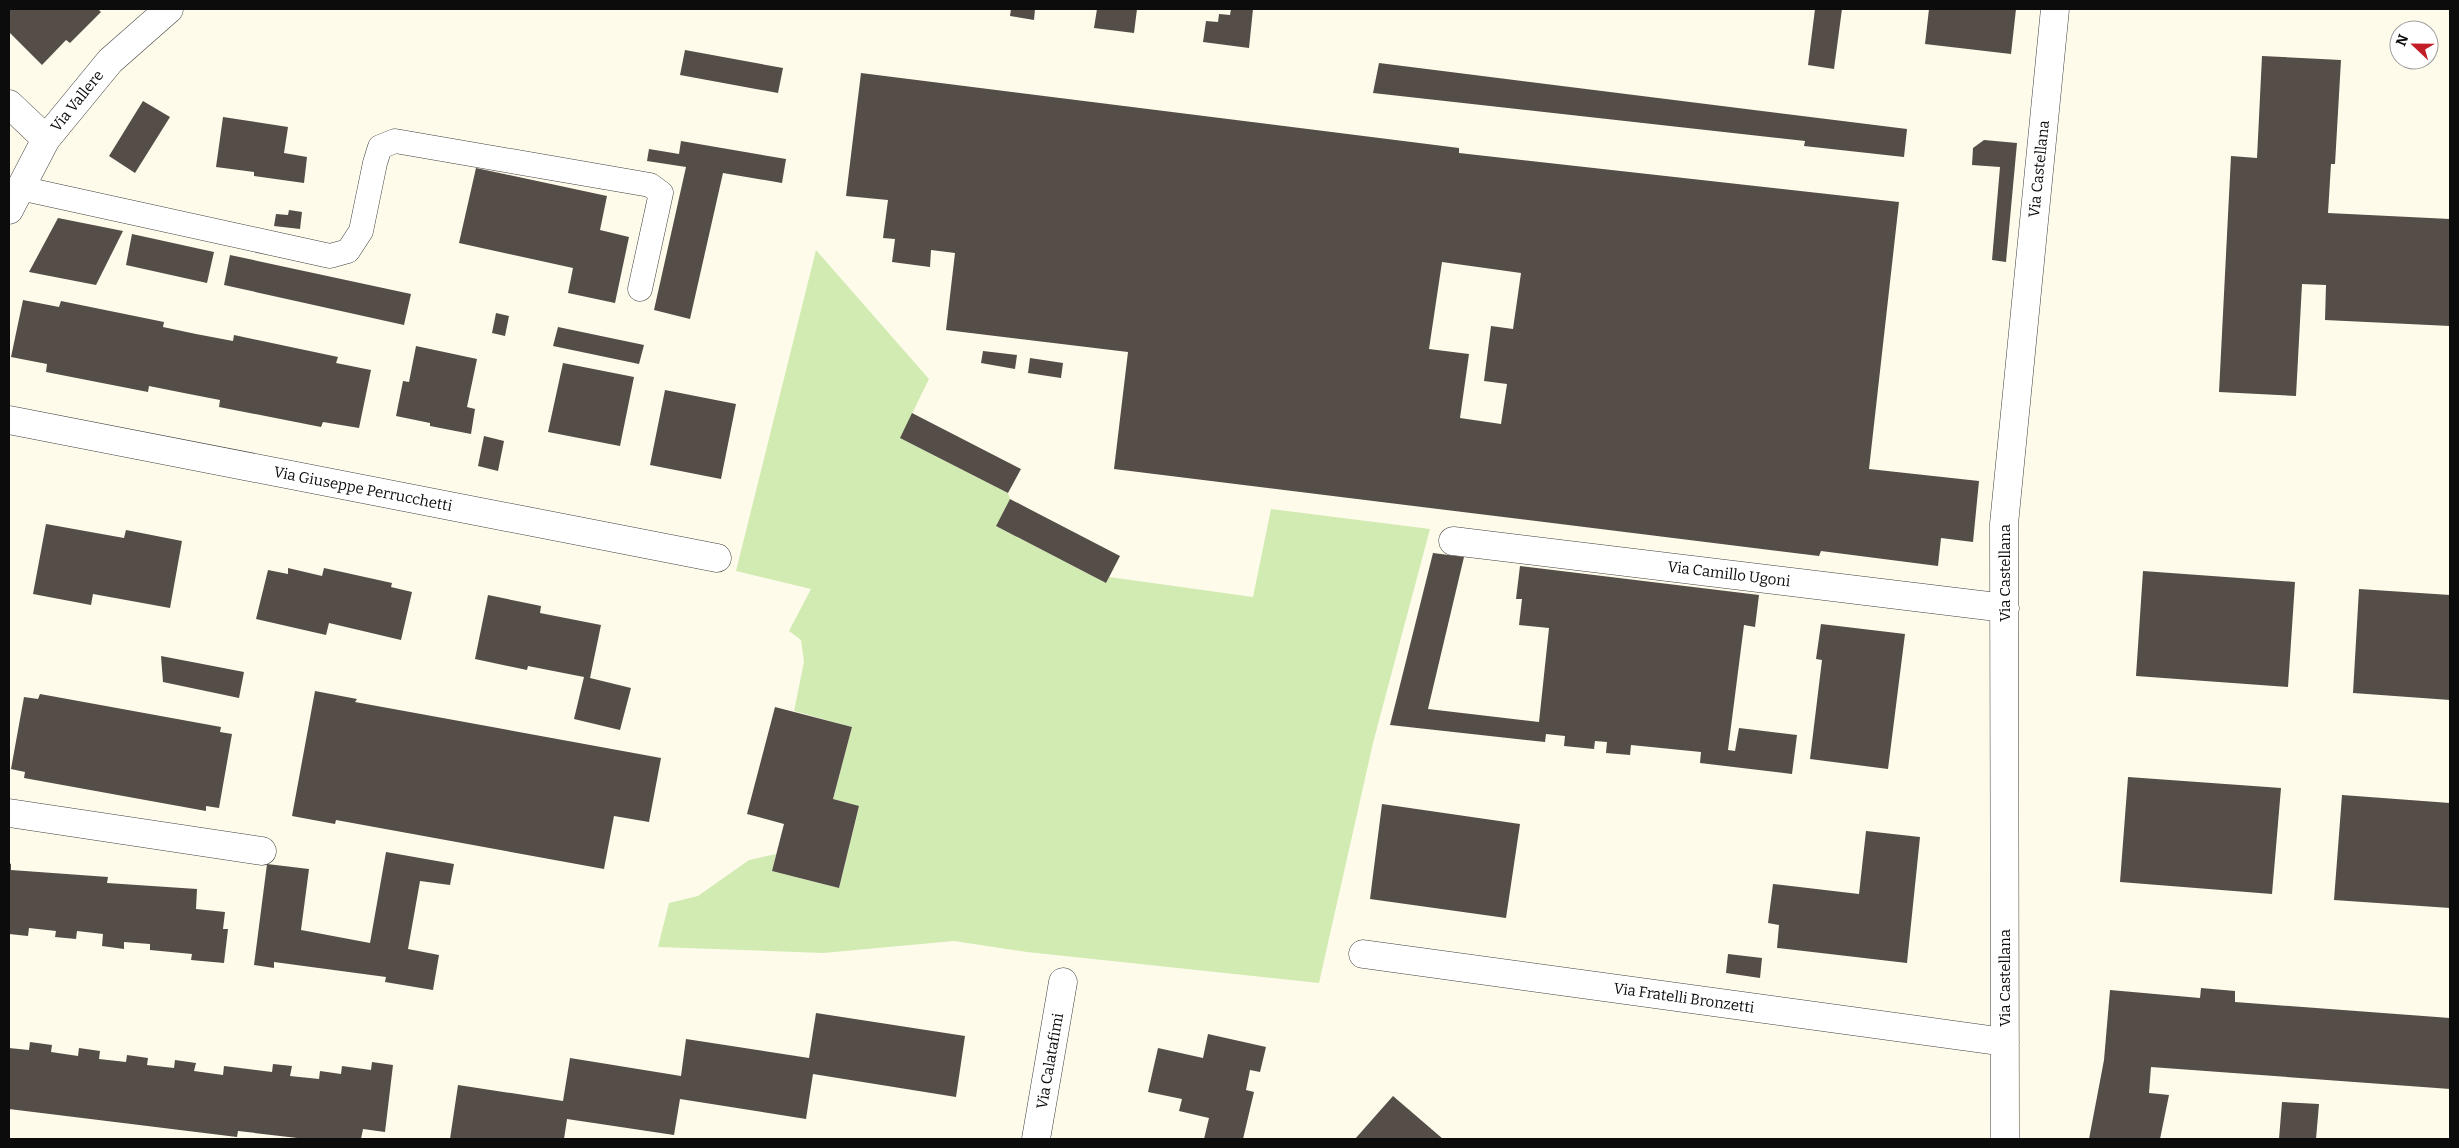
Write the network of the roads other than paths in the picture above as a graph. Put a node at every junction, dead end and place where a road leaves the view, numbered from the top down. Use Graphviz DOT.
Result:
graph roads {
  1 [pos="168,9"];
  2 [pos="2054,9"];
  3 [pos="9,104"];
  4 [pos="46,139"];
  5 [pos="14,199"];
  6 [pos="640,289"];
  7 [pos="9,420"];
  8 [pos="1453,541"];
  9 [pos="717,558"];
  10 [pos="2005,608"];
  11 [pos="9,813"];
  12 [pos="262,851"];
  13 [pos="1363,954"];
  14 [pos="1063,982"];
  15 [pos="2005,1042"];
  16 [pos="1036,1139"];
  17 [pos="2005,1139"];
  1 -- 4 [label="street, Via Vallere"];
  2 -- 10 [label="street, Via Castellana"];
  3 -- 4 [label="street"];
  4 -- 5 [label="street, Via Vallere"];
  5 -- 6 [label="lane"];
  7 -- 9 [label="street, Via Giuseppe Perrucchetti"];
  8 -- 10 [label="street, Via Camillo Ugoni"];
  10 -- 15 [label="street, Via Castellana"];
  11 -- 12 [label="street"];
  13 -- 15 [label="street, Via Fratelli Bronzetti"];
  14 -- 16 [label="street, Via Calatafimi"];
  15 -- 17 [label="street, Via Castellana"];
}
